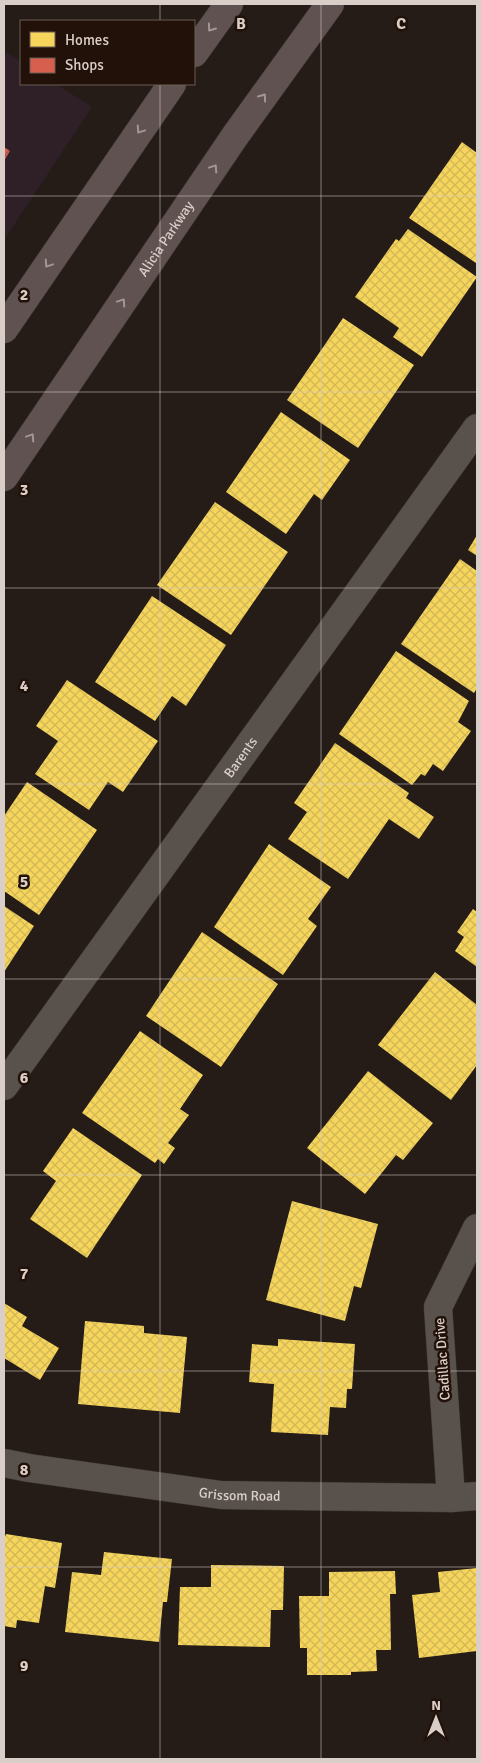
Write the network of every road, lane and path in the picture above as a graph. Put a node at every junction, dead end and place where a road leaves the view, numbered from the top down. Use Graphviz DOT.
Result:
graph roads {
  1 [pos="229,4"];
  2 [pos="330,4"];
  3 [pos="195,52"];
  4 [pos="171,85"];
  5 [pos="4,329"];
  6 [pos="477,428"];
  7 [pos="4,477"];
  8 [pos="4,1086"];
  9 [pos="477,1228"];
  10 [pos="4,1462"];
  11 [pos="464,1497"];
  1 -- 3 [label="main road, one-way"];
  7 -- 2 [label="main road, Alicia Parkway, one-way"];
  4 -- 5 [label="main road, one-way"];
  6 -- 8 [label="street, Barents"];
  9 -- 11 [label="street, Cadillac Drive"];
  10 -- 11 [label="street, Grissom Road"];
}
